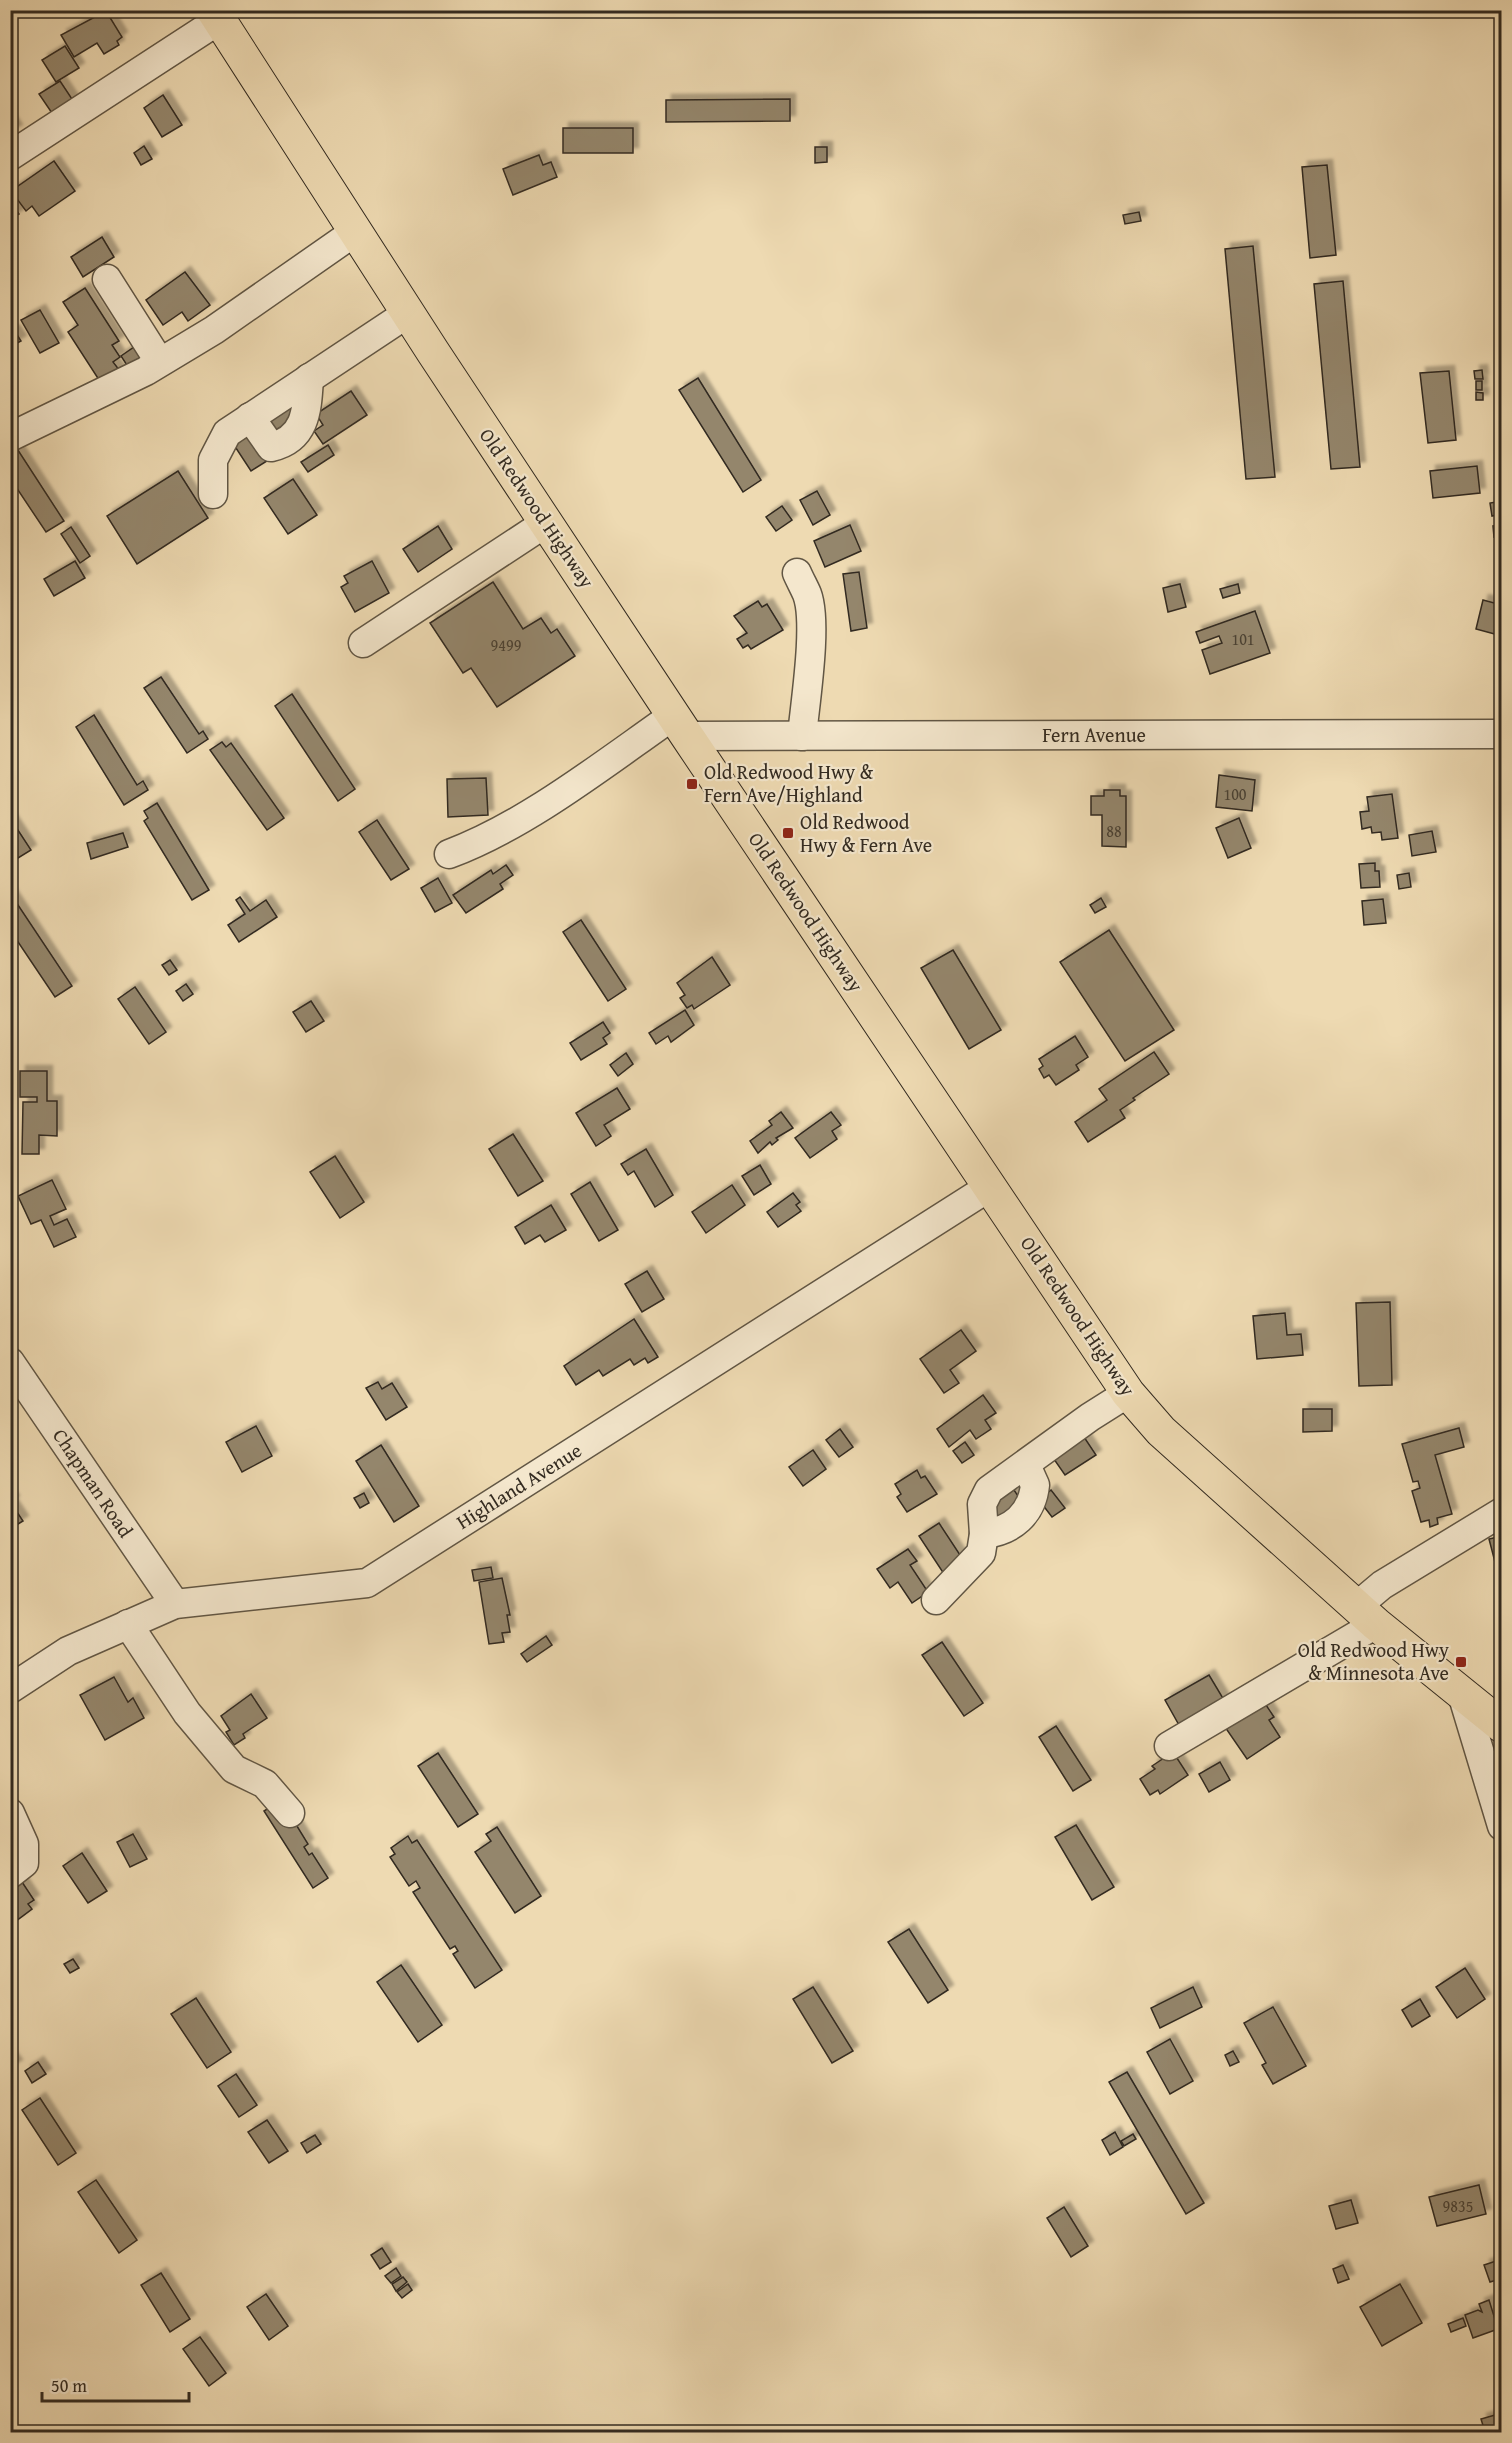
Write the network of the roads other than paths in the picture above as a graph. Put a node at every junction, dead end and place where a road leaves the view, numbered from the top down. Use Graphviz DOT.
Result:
graph roads {
  1 [pos="216,15"];
  2 [pos="10,156"];
  3 [pos="356,231"];
  4 [pos="107,279"];
  5 [pos="408,313"];
  6 [pos="159,361"];
  7 [pos="309,378"];
  8 [pos="250,417"];
  9 [pos="10,437"];
  10 [pos="213,494"];
  11 [pos="547,522"];
  12 [pos="796,573"];
  13 [pos="363,643"];
  14 [pos="680,726"];
  15 [pos="1502,734"];
  16 [pos="802,736"];
  17 [pos="449,854"];
  18 [pos="991,1186"];
  19 [pos="10,1362"];
  20 [pos="1128,1393"];
  21 [pos="1026,1465"];
  22 [pos="1502,1512"];
  23 [pos="984,1534"];
  24 [pos="936,1600"];
  25 [pos="175,1604"];
  26 [pos="1366,1615"];
  27 [pos="128,1624"];
  28 [pos="10,1689"];
  29 [pos="1463,1697"];
  30 [pos="1502,1726"];
  31 [pos="1169,1746"];
  32 [pos="10,1813"];
  33 [pos="290,1813"];
  34 [pos="1502,1826"];
  35 [pos="10,1874"];
  1 -- 2 [label="street"];
  1 -- 3 [label="main road, Old Redwood Highway"];
  3 -- 5 [label="main road, Old Redwood Highway"];
  3 -- 6 [label="street"];
  4 -- 6 [label="street"];
  5 -- 7 [label="street"];
  5 -- 11 [label="main road, Old Redwood Highway"];
  6 -- 9 [label="street"];
  7 -- 8 [label="street"];
  7 -- 8 [label="street"];
  8 -- 10 [label="street"];
  11 -- 13 [label="street"];
  11 -- 14 [label="main road, Old Redwood Highway"];
  12 -- 16 [label="street"];
  14 -- 16 [label="street, Fern Avenue"];
  14 -- 17 [label="street"];
  14 -- 18 [label="main road, Old Redwood Highway"];
  15 -- 16 [label="street, Fern Avenue"];
  18 -- 20 [label="main road, Old Redwood Highway"];
  18 -- 25 [label="street, Highland Avenue"];
  19 -- 25 [label="street, Chapman Road"];
  20 -- 21 [label="street"];
  20 -- 26 [label="main road, Old Redwood Highway"];
  21 -- 23 [label="street"];
  21 -- 23 [label="street"];
  22 -- 26 [label="street"];
  23 -- 24 [label="street"];
  25 -- 27 [label="street, Highland Avenue"];
  26 -- 29 [label="main road, Old Redwood Highway"];
  26 -- 31 [label="street"];
  27 -- 28 [label="street, Highland Avenue"];
  27 -- 33 [label="street"];
  29 -- 30 [label="main road, Old Redwood Highway"];
  29 -- 34 [label="street"];
  32 -- 35 [label="street"];
}
